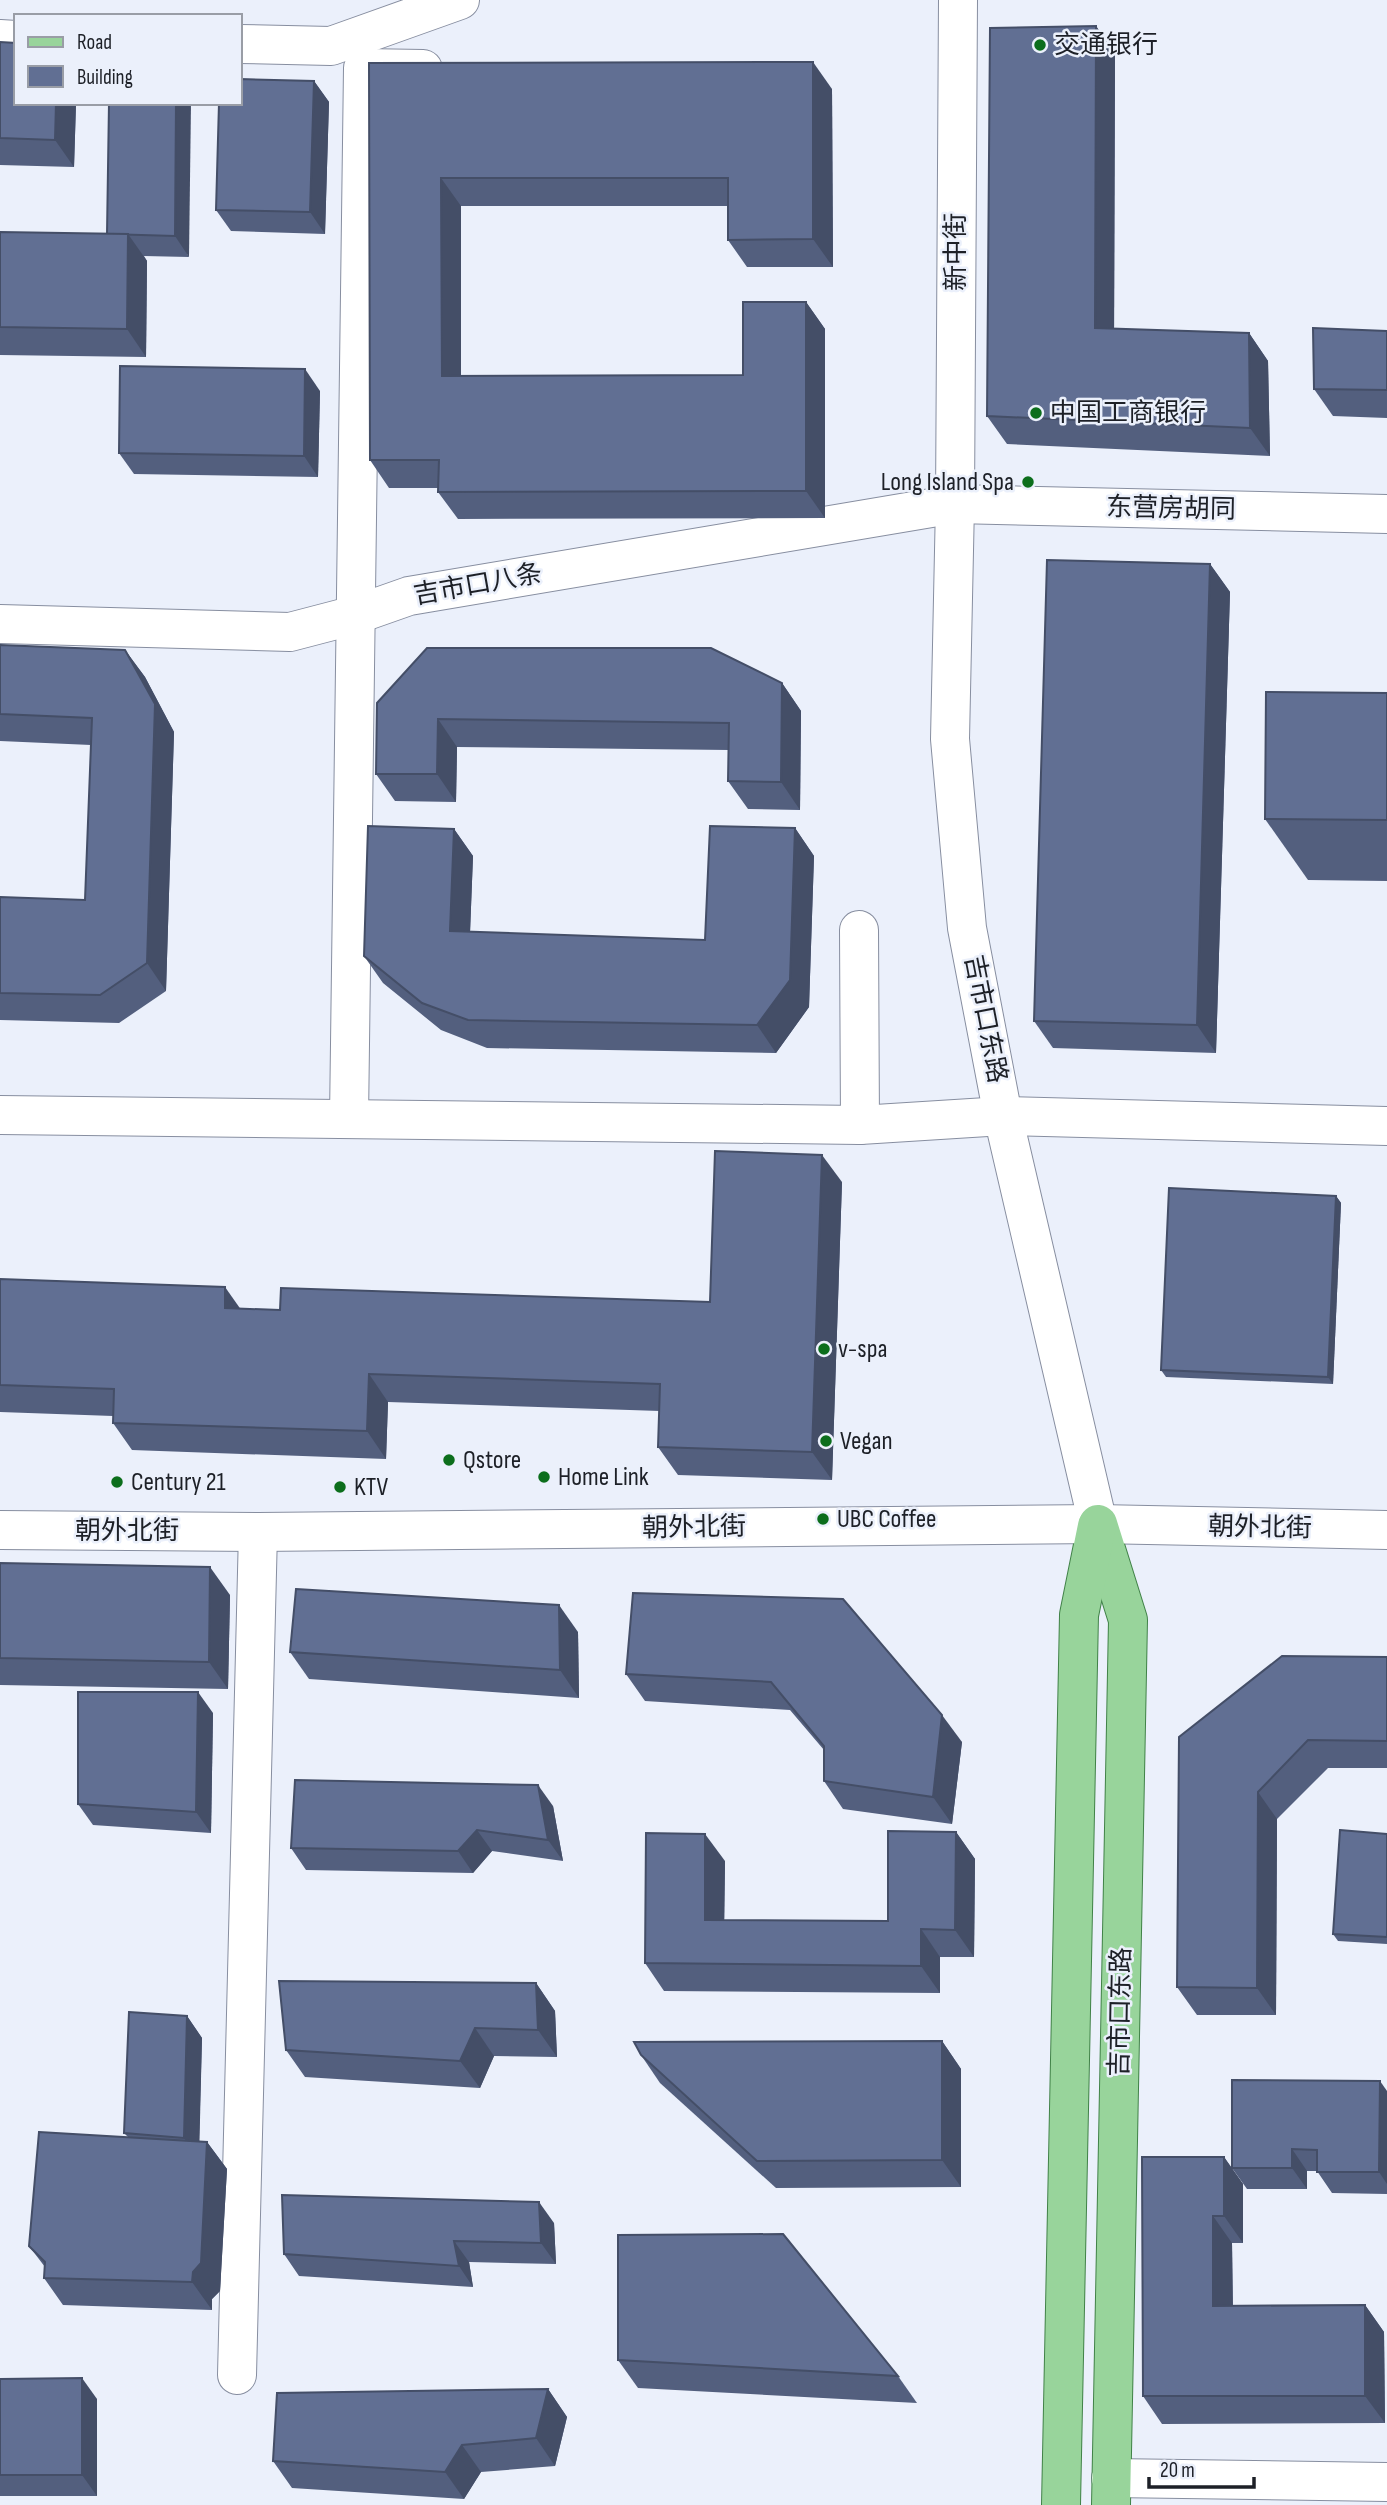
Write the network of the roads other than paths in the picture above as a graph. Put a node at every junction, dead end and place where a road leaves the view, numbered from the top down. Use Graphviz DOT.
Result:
graph roads {
  1 [pos="460,0"];
  2 [pos="958,0"];
  3 [pos="242,44"];
  4 [pos="460,69"];
  5 [pos="955,505"];
  6 [pos="1387,514"];
  7 [pos="355,615"];
  8 [pos="0,624"];
  9 [pos="859,930"];
  10 [pos="0,1115"];
  11 [pos="1003,1116"];
  12 [pos="349,1119"];
  13 [pos="860,1125"];
  14 [pos="1387,1126"];
  15 [pos="1098,1524"];
  16 [pos="0,1530"];
  17 [pos="1387,1531"];
  18 [pos="258,1532"];
  19 [pos="237,2375"];
  20 [pos="1387,2483"];
  21 [pos="1111,2492"];
  22 [pos="1062,2505"];
  1 -- 3 [label="street"];
  2 -- 5 [label="street, 新中街"];
  4 -- 7 [label="street"];
  5 -- 6 [label="street, 东营房胡同"];
  5 -- 7 [label="street, 吉市口八条"];
  5 -- 11 [label="street, 吉市口东路"];
  7 -- 8 [label="street, 吉市口八条"];
  7 -- 12 [label="street"];
  9 -- 13 [label="street"];
  10 -- 12 [label="street"];
  11 -- 13 [label="street"];
  11 -- 14 [label="street"];
  11 -- 15 [label="street, 吉市口东路"];
  12 -- 13 [label="street"];
  15 -- 17 [label="street, 朝外北街"];
  15 -- 18 [label="street, 朝外北街"];
  15 -- 21 [label="main road, 吉市口东路"];
  15 -- 22 [label="main road, 吉市口东路"];
  16 -- 18 [label="street, 朝外北街"];
  18 -- 19 [label="street"];
  20 -- 21 [label="street"];
}
